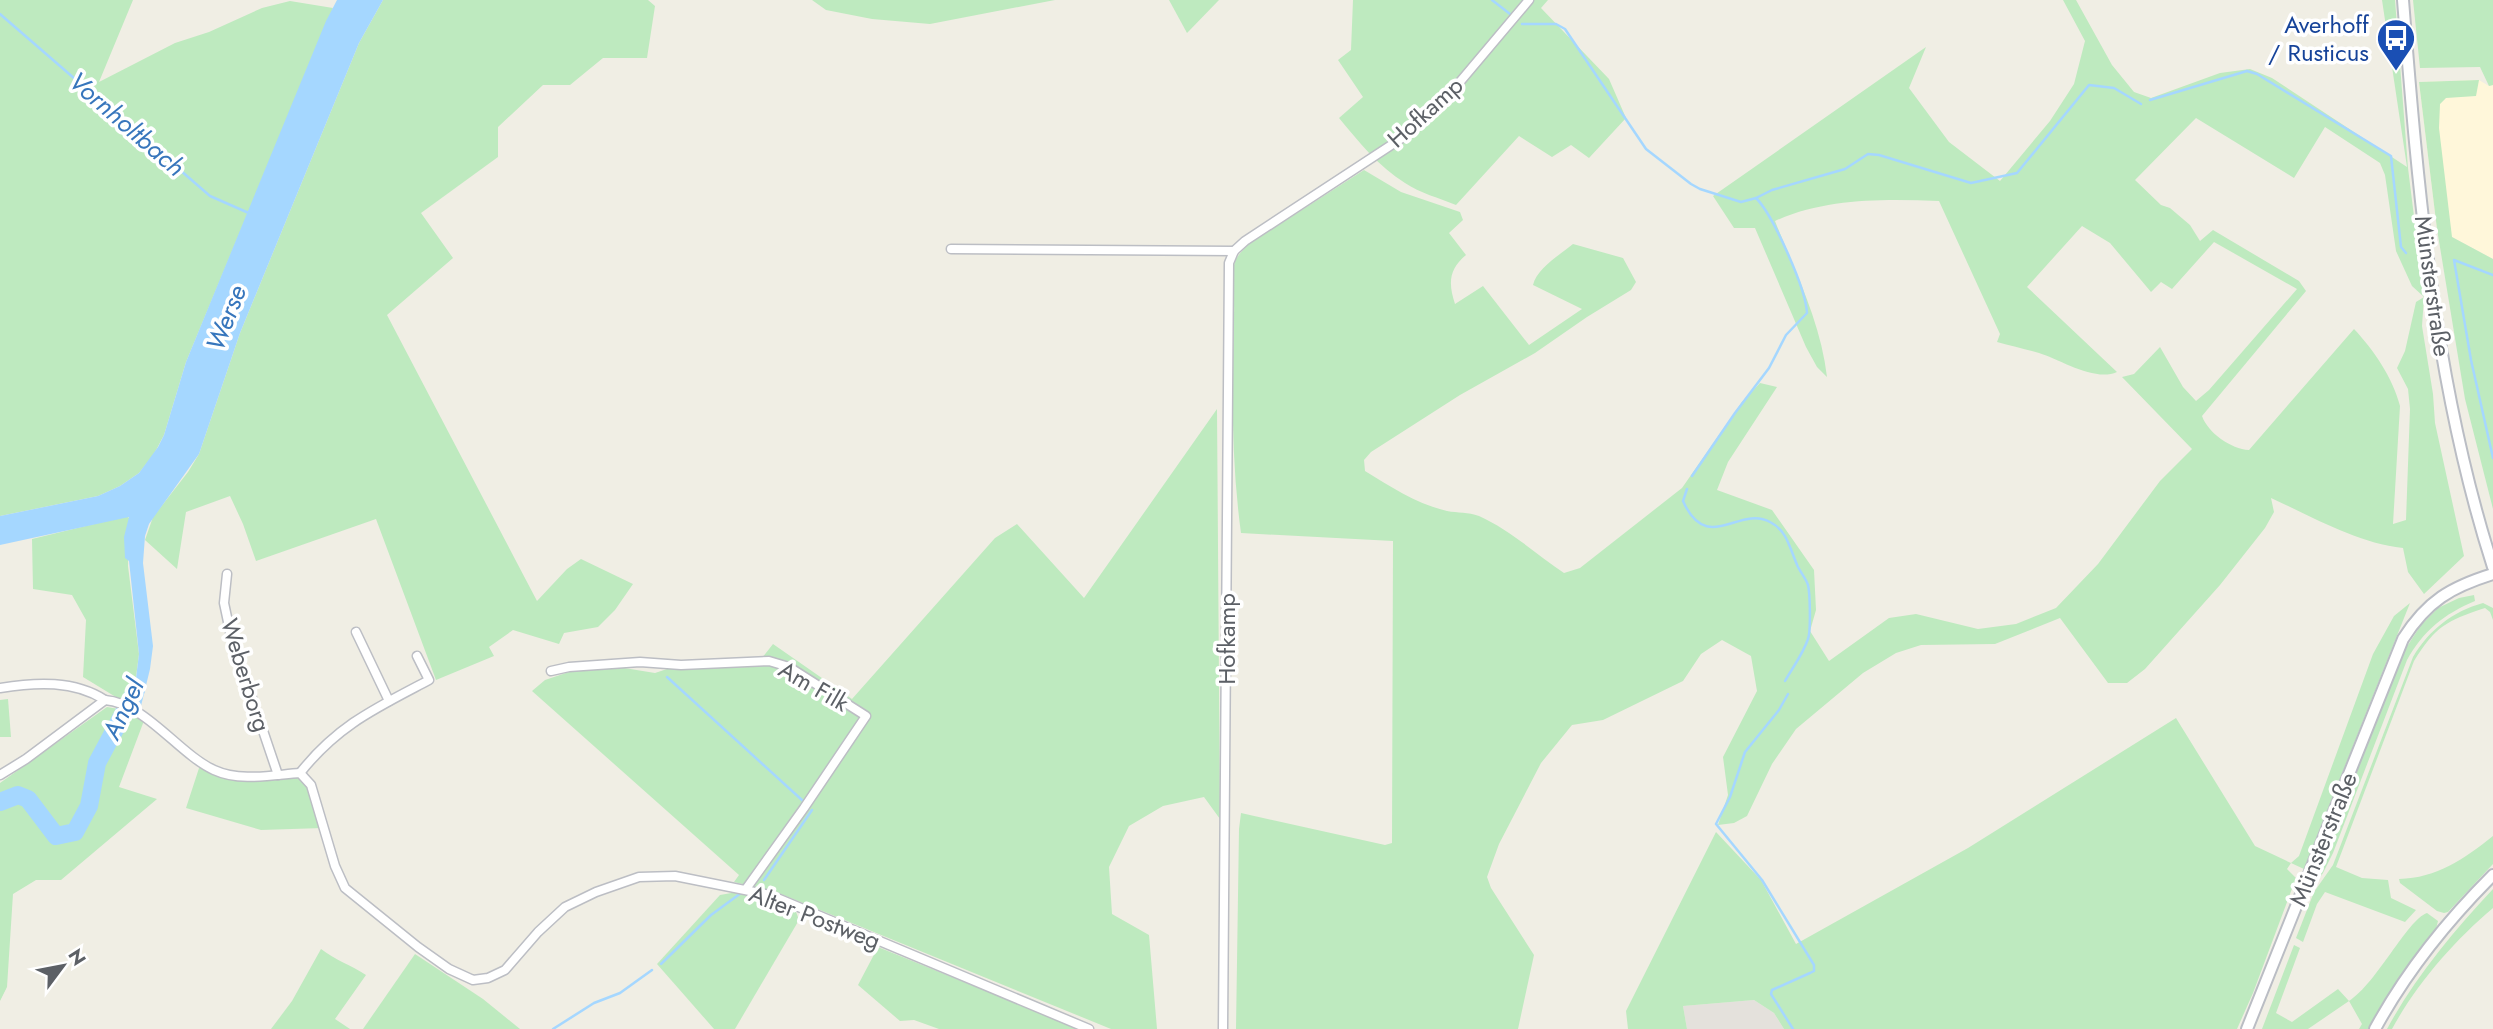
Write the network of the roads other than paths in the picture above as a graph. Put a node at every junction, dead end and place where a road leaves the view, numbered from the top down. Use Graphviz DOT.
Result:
graph roads {
  1 [pos="1529,0"];
  2 [pos="2403,0"];
  3 [pos="951,249"];
  4 [pos="1234,251"];
  5 [pos="2493,567"];
  6 [pos="227,574"];
  7 [pos="2493,574"];
  8 [pos="356,632"];
  9 [pos="417,656"];
  10 [pos="551,671"];
  11 [pos="0,688"];
  12 [pos="105,700"];
  13 [pos="389,701"];
  14 [pos="300,773"];
  15 [pos="0,775"];
  16 [pos="278,775"];
  17 [pos="2493,875"];
  18 [pos="746,889"];
  19 [pos="1089,1029"];
  20 [pos="1223,1029"];
  21 [pos="2247,1029"];
  22 [pos="2375,1029"];
  1 -- 4 [label="street, Hofkamp"];
  2 -- 5 [label="main road, Münsterstraße"];
  3 -- 4 [label="street"];
  4 -- 20 [label="street, Hofkamp"];
  6 -- 16 [label="street, Weberborg"];
  7 -- 21 [label="main road, Münsterstraße"];
  8 -- 13 [label="street"];
  9 -- 13 [label="street"];
  10 -- 18 [label="street, Am Filk"];
  11 -- 12 [label="street"];
  12 -- 15 [label="street"];
  12 -- 16 [label="street"];
  13 -- 14 [label="street"];
  14 -- 16 [label="street"];
  14 -- 18 [label="street, Alter Postweg"];
  17 -- 22 [label="main road"];
  18 -- 19 [label="street, Alter Postweg"];
}
